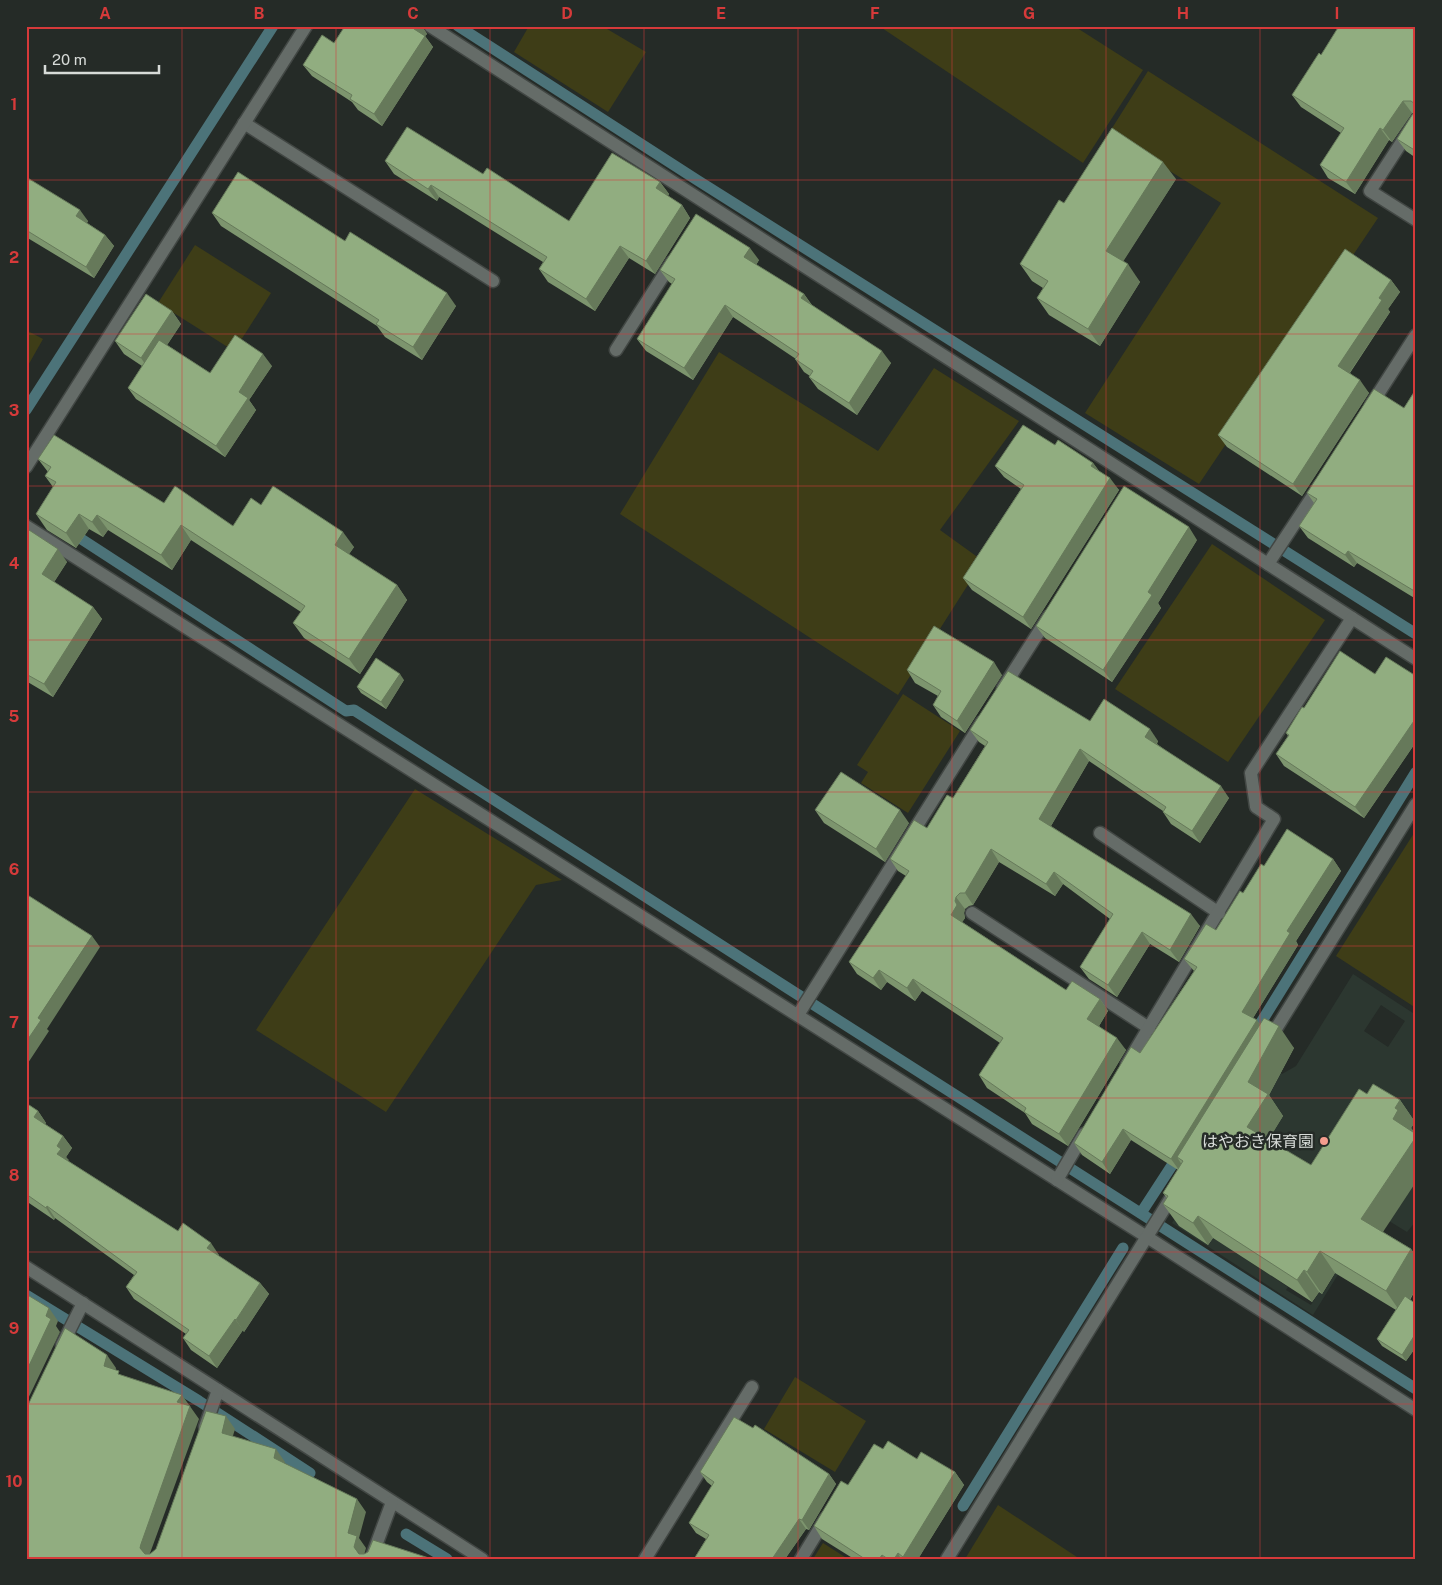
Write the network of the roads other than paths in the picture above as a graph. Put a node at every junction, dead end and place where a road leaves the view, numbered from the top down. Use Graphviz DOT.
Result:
graph roads {
  1 [pos="306,26"];
  2 [pos="430,26"];
  3 [pos="1416,120"];
  4 [pos="244,124"];
  5 [pos="1416,220"];
  6 [pos="678,253"];
  7 [pos="493,281"];
  8 [pos="1416,335"];
  9 [pos="616,350"];
  10 [pos="1363,417"];
  11 [pos="26,467"];
  12 [pos="1326,474"];
  13 [pos="26,526"];
  14 [pos="1271,559"];
  15 [pos="1056,604"];
  16 [pos="1352,618"];
  17 [pos="1416,659"];
  18 [pos="998,696"];
  19 [pos="988,713"];
  20 [pos="1416,804"];
  21 [pos="1100,833"];
  22 [pos="972,912"];
  23 [pos="1219,913"];
  24 [pos="800,1013"];
  25 [pos="1149,1028"];
  26 [pos="1260,1055"];
  27 [pos="1119,1078"];
  28 [pos="1093,1120"];
  29 [pos="1059,1176"];
  30 [pos="1182,1180"];
  31 [pos="1149,1232"];
  32 [pos="26,1267"];
  33 [pos="81,1308"];
  34 [pos="58,1353"];
  35 [pos="752,1387"];
  36 [pos="218,1390"];
  37 [pos="1416,1410"];
  38 [pos="201,1436"];
  39 [pos="392,1502"];
  40 [pos="830,1510"];
  41 [pos="371,1559"];
  42 [pos="482,1559"];
  43 [pos="645,1559"];
  44 [pos="801,1559"];
  45 [pos="946,1559"];
  1 -- 4 [label="street"];
  2 -- 14 [label="street"];
  3 -- 5 [label="street"];
  4 -- 7 [label="street"];
  4 -- 11 [label="street"];
  6 -- 9 [label="street"];
  8 -- 10 [label="street"];
  12 -- 14 [label="street"];
  13 -- 24 [label="street"];
  14 -- 16 [label="street"];
  15 -- 18 [label="street"];
  16 -- 17 [label="street"];
  16 -- 23 [label="street"];
  19 -- 24 [label="street"];
  20 -- 26 [label="street"];
  21 -- 23 [label="street"];
  22 -- 25 [label="street"];
  23 -- 25 [label="street"];
  24 -- 29 [label="street"];
  25 -- 27 [label="street"];
  28 -- 29 [label="street"];
  29 -- 31 [label="street"];
  30 -- 31 [label="street"];
  31 -- 37 [label="street"];
  31 -- 45 [label="street"];
  32 -- 33 [label="street"];
  33 -- 34 [label="street"];
  33 -- 36 [label="street"];
  35 -- 43 [label="street"];
  36 -- 38 [label="street"];
  36 -- 39 [label="street"];
  39 -- 41 [label="street"];
  39 -- 42 [label="street"];
  40 -- 44 [label="street"];
}
